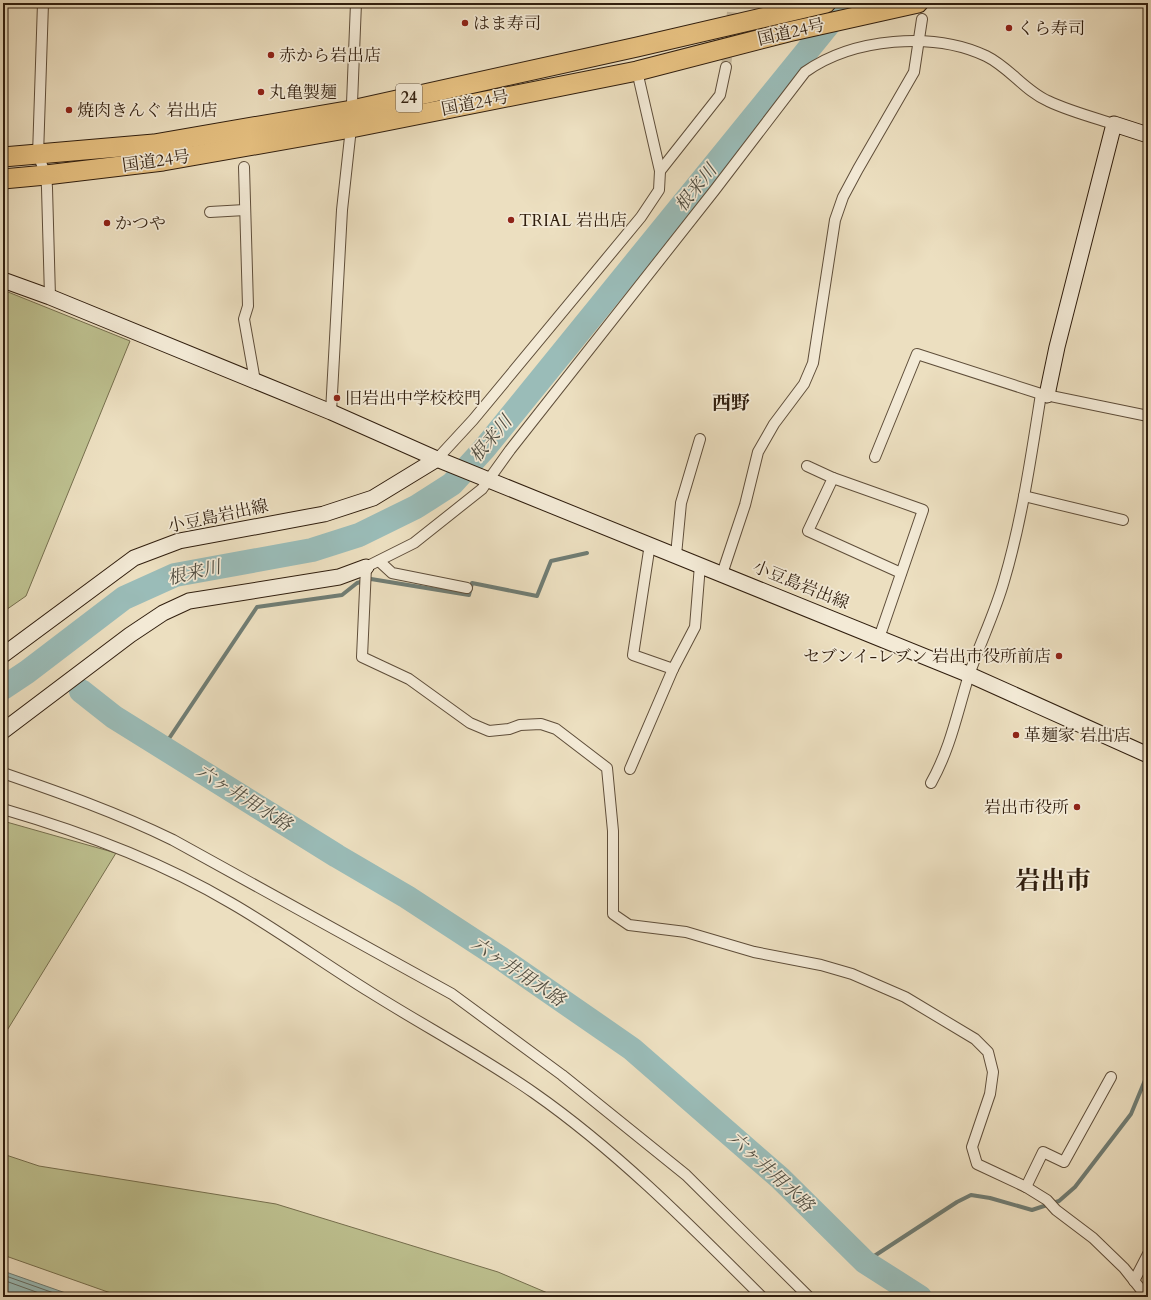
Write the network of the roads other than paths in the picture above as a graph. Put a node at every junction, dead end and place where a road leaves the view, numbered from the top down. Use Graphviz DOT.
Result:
graph roads {
  1 [pos="43,3"];
  2 [pos="356,3"];
  3 [pos="818,5"];
  4 [pos="920,11"];
  5 [pos="918,40"];
  6 [pos="726,67"];
  7 [pos="637,71"];
  8 [pos="351,119"];
  9 [pos="1114,124"];
  10 [pos="1148,135"];
  11 [pos="38,155"];
  12 [pos="3,157"];
  13 [pos="244,167"];
  14 [pos="660,171"];
  15 [pos="46,176"];
  16 [pos="3,179"];
  17 [pos="245,210"];
  18 [pos="210,212"];
  19 [pos="3,280"];
  20 [pos="50,297"];
  21 [pos="254,380"];
  22 [pos="1044,394"];
  23 [pos="331,412"];
  24 [pos="1148,416"];
  25 [pos="700,439"];
  26 [pos="875,457"];
  27 [pos="443,461"];
  28 [pos="807,466"];
  29 [pos="484,478"];
  30 [pos="833,478"];
  31 [pos="1024,496"];
  32 [pos="1123,520"];
  33 [pos="650,544"];
  34 [pos="676,555"];
  35 [pos="372,564"];
  36 [pos="700,565"];
  37 [pos="902,573"];
  38 [pos="722,574"];
  39 [pos="467,588"];
  40 [pos="879,638"];
  41 [pos="3,654"];
  42 [pos="673,669"];
  43 [pos="970,675"];
  44 [pos="3,731"];
  45 [pos="1148,755"];
  46 [pos="630,769"];
  47 [pos="3,773"];
  48 [pos="931,783"];
  49 [pos="3,809"];
  50 [pos="1111,1077"];
  51 [pos="1026,1187"];
  52 [pos="1148,1254"];
  53 [pos="1134,1281"];
  54 [pos="762,1297"];
  55 [pos="809,1297"];
  56 [pos="1146,1297"];
  1 -- 11 [label="street"];
  2 -- 8 [label="street"];
  3 -- 8 [label="highway, 国道24号 / 24"];
  4 -- 5 [label="street"];
  4 -- 7 [label="highway, 国道24号 / 24"];
  5 -- 9 [label="street"];
  5 -- 29 [label="street"];
  5 -- 38 [label="street"];
  6 -- 14 [label="street"];
  7 -- 8 [label="highway, 国道24号 / 24"];
  7 -- 14 [label="street"];
  8 -- 11 [label="highway, 国道24号 / 24"];
  8 -- 15 [label="highway, 国道24号 / 24"];
  8 -- 23 [label="street"];
  9 -- 10 [label="main road"];
  9 -- 22 [label="main road"];
  11 -- 12 [label="highway, 国道24号 / 24"];
  11 -- 15 [label="street"];
  13 -- 17 [label="street"];
  14 -- 27 [label="street"];
  15 -- 16 [label="highway, 国道24号 / 24"];
  15 -- 20 [label="street"];
  17 -- 18 [label="street"];
  17 -- 21 [label="street"];
  19 -- 20 [label="main road, 小豆島岩出線"];
  20 -- 21 [label="main road, 小豆島岩出線"];
  21 -- 23 [label="main road, 小豆島岩出線"];
  22 -- 24 [label="street"];
  22 -- 26 [label="street"];
  22 -- 31 [label="street"];
  23 -- 27 [label="main road, 小豆島岩出線"];
  25 -- 34 [label="street"];
  27 -- 29 [label="main road, 小豆島岩出線"];
  27 -- 41 [label="main road, 小豆島岩出線"];
  28 -- 30 [label="street"];
  29 -- 33 [label="main road, 小豆島岩出線"];
  29 -- 35 [label="street"];
  30 -- 37 [label="street"];
  30 -- 37 [label="street"];
  31 -- 32 [label="street"];
  31 -- 43 [label="street"];
  33 -- 34 [label="main road, 小豆島岩出線"];
  33 -- 42 [label="street"];
  34 -- 36 [label="main road, 小豆島岩出線"];
  35 -- 39 [label="street"];
  35 -- 44 [label="main road"];
  35 -- 51 [label="street"];
  36 -- 38 [label="main road, 小豆島岩出線"];
  36 -- 42 [label="street"];
  37 -- 40 [label="street"];
  38 -- 40 [label="main road, 小豆島岩出線"];
  40 -- 43 [label="main road, 小豆島岩出線"];
  42 -- 46 [label="street"];
  43 -- 45 [label="main road, 小豆島岩出線"];
  43 -- 48 [label="street"];
  47 -- 55 [label="street"];
  49 -- 54 [label="street"];
  50 -- 51 [label="street"];
  51 -- 53 [label="street"];
  52 -- 53 [label="street"];
  53 -- 56 [label="street"];
}
